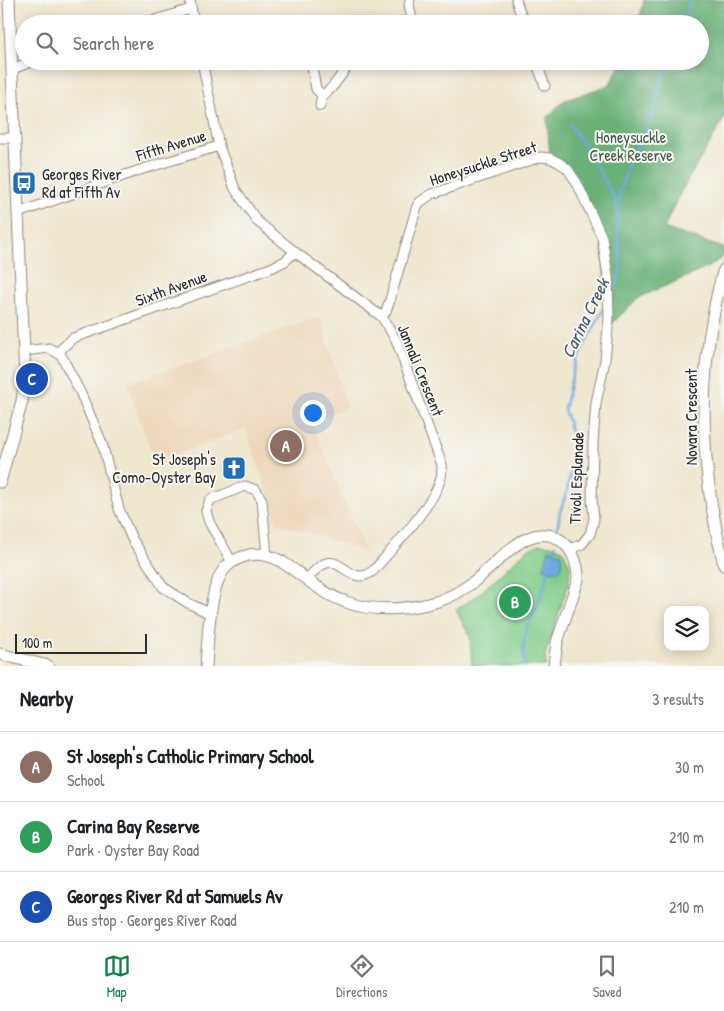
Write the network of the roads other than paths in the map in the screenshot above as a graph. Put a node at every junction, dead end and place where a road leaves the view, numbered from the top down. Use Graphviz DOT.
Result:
graph roads {
  1 [pos="9,0"];
  2 [pos="410,0"];
  3 [pos="527,0"];
  4 [pos="516,2"];
  5 [pos="191,4"];
  6 [pos="164,15"];
  7 [pos="411,15"];
  8 [pos="521,15"];
  9 [pos="15,68"];
  10 [pos="12,69"];
  11 [pos="204,70"];
  12 [pos="313,70"];
  13 [pos="345,70"];
  14 [pos="539,70"];
  15 [pos="544,86"];
  16 [pos="322,95"];
  17 [pos="320,106"];
  18 [pos="0,138"];
  19 [pos="14,138"];
  20 [pos="219,146"];
  21 [pos="558,162"];
  22 [pos="18,213"];
  23 [pos="295,252"];
  24 [pos="724,270"];
  25 [pos="382,317"];
  26 [pos="24,351"];
  27 [pos="58,352"];
  28 [pos="0,482"];
  29 [pos="570,549"];
  30 [pos="267,556"];
  31 [pos="232,562"];
  32 [pos="724,565"];
  33 [pos="307,580"];
  34 [pos="211,614"];
  35 [pos="0,654"];
  36 [pos="48,666"];
  37 [pos="206,666"];
  38 [pos="554,666"];
  1 -- 10 [label="street"];
  2 -- 7 [label="street"];
  3 -- 4 [label="street"];
  4 -- 8 [label="street"];
  5 -- 6 [label="street"];
  9 -- 10 [label="street"];
  10 -- 19 [label="street"];
  11 -- 20 [label="street, Jannali Crescent"];
  12 -- 16 [label="street"];
  13 -- 16 [label="street"];
  14 -- 15 [label="street"];
  16 -- 17 [label="street"];
  18 -- 19 [label="street"];
  19 -- 22 [label="street"];
  20 -- 22 [label="street, Fifth Avenue"];
  20 -- 23 [label="street, Jannali Crescent"];
  21 -- 25 [label="street, Honeysuckle Street"];
  21 -- 29 [label="street, Tivoli Esplanade"];
  22 -- 26 [label="street"];
  23 -- 25 [label="street, Jannali Crescent"];
  23 -- 27 [label="street, Sixth Avenue"];
  24 -- 32 [label="street, Novara Crescent"];
  25 -- 33 [label="street, Jannali Crescent"];
  26 -- 27 [label="street"];
  26 -- 28 [label="street"];
  27 -- 34 [label="street"];
  29 -- 33 [label="street"];
  29 -- 38 [label="street"];
  30 -- 31 [label="street"];
  30 -- 31 [label="street"];
  30 -- 33 [label="street"];
  31 -- 34 [label="street"];
  34 -- 37 [label="street"];
  35 -- 36 [label="street"];
}
